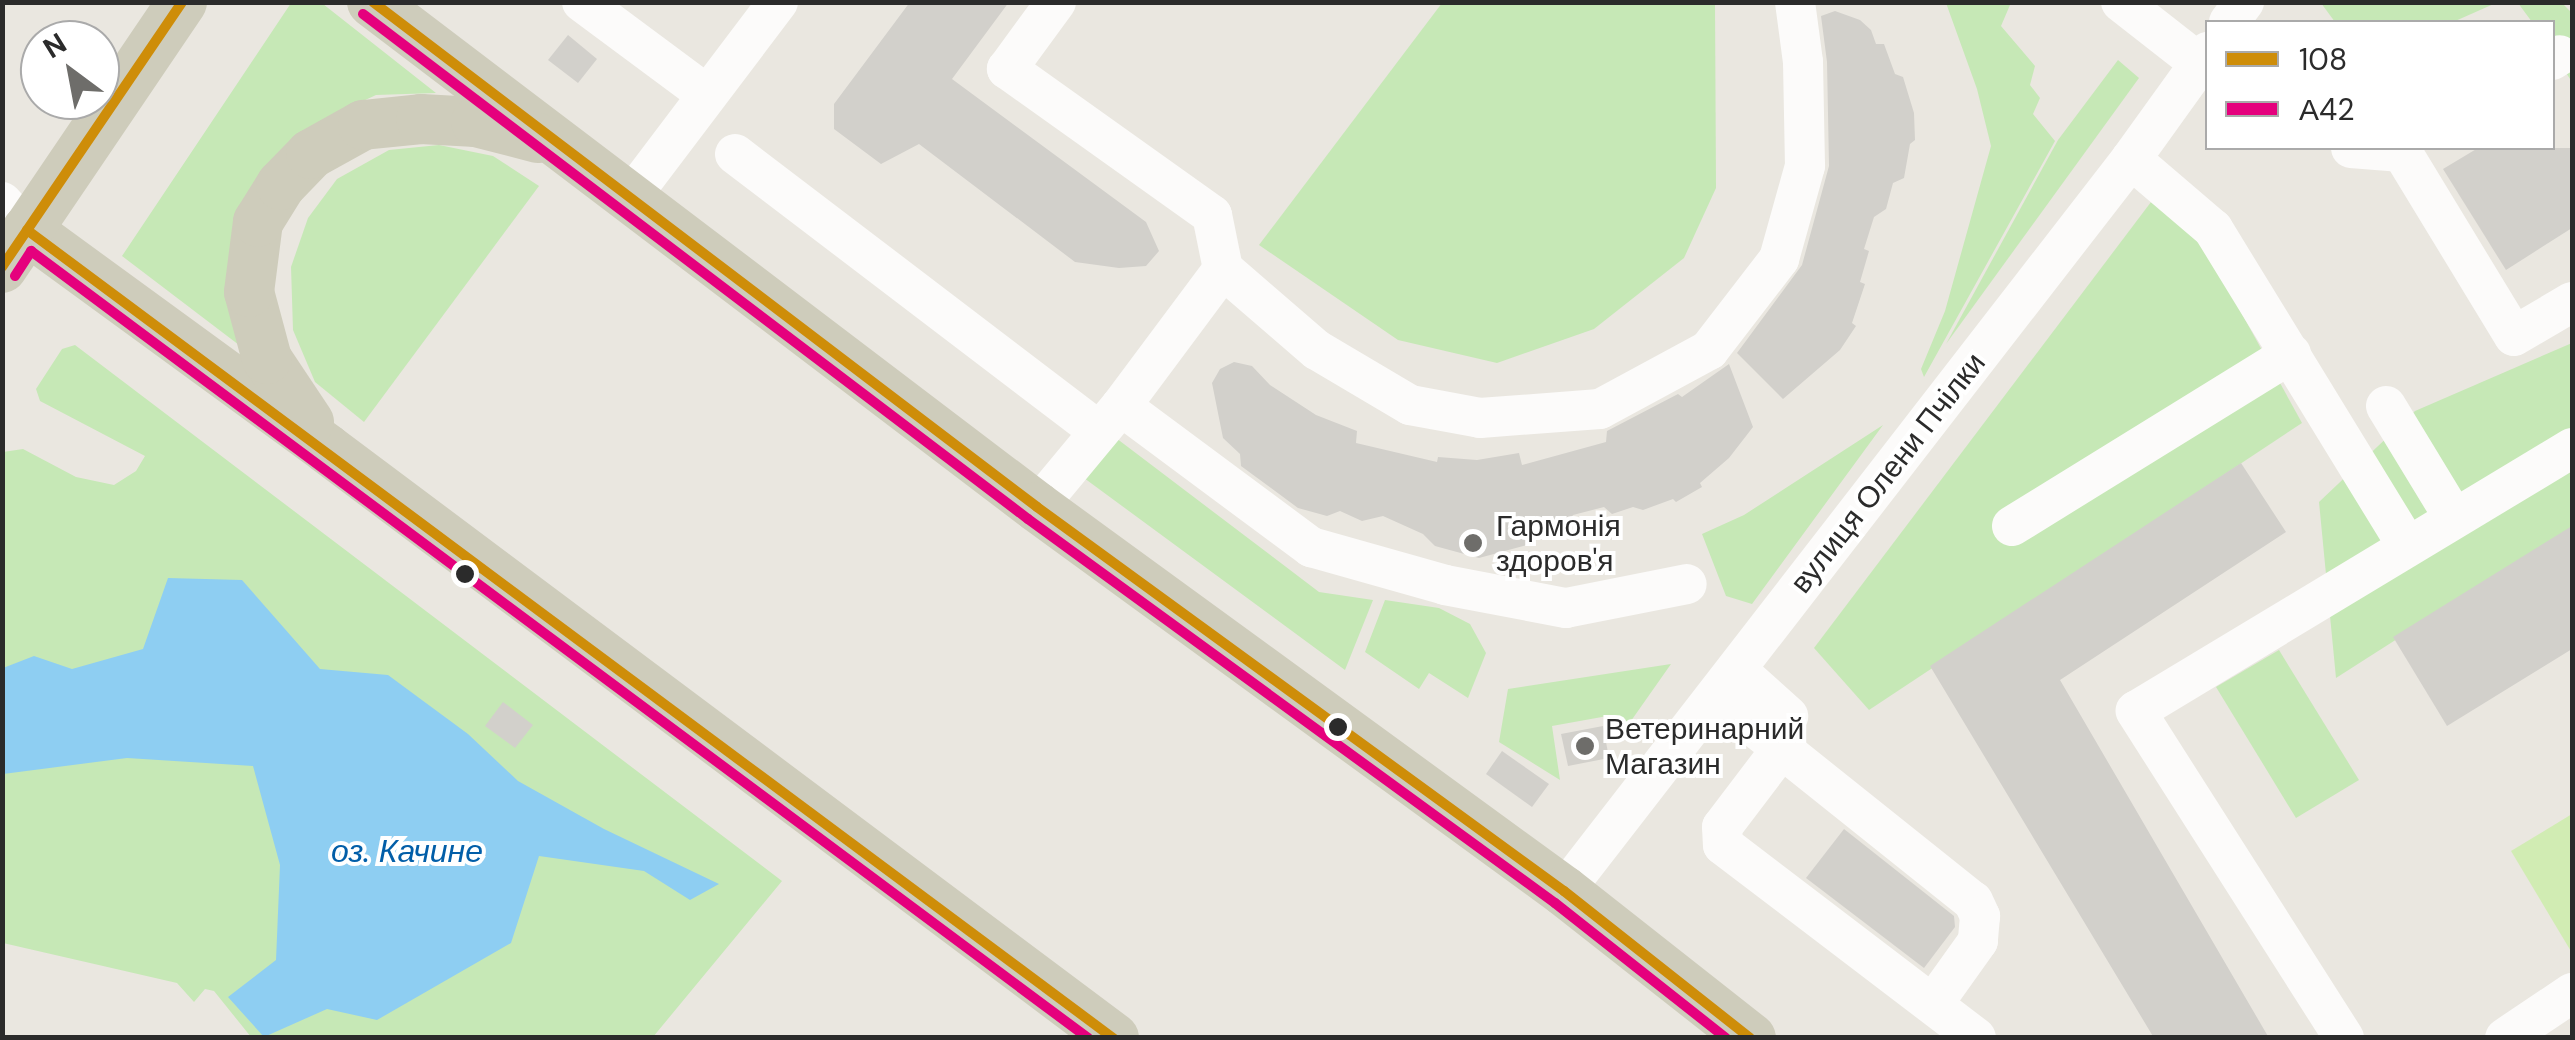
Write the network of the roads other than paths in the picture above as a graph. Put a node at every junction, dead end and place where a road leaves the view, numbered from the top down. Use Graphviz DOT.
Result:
graph roads {
  1 [pos="182,2"];
  2 [pos="372,2"];
  3 [pos="582,2"];
  4 [pos="778,2"];
  5 [pos="1056,2"];
  6 [pos="1795,2"];
  7 [pos="2120,2"];
  8 [pos="2203,58"];
  9 [pos="706,94"];
  10 [pos="553,141"];
  11 [pos="2406,150"];
  12 [pos="735,154"];
  13 [pos="2130,159"];
  14 [pos="629,199"];
  15 [pos="11,233"];
  16 [pos="1224,269"];
  17 [pos="2572,302"];
  18 [pos="2291,354"];
  19 [pos="2386,406"];
  20 [pos="1110,419"];
  21 [pos="2572,448"];
  22 [pos="327,449"];
  23 [pos="1038,506"];
  24 [pos="2454,518"];
  25 [pos="2012,526"];
  26 [pos="2406,544"];
  27 [pos="1687,584"];
  28 [pos="1727,683"];
  29 [pos="1785,732"];
  30 [pos="1564,891"];
  31 [pos="2572,993"];
  32 [pos="1933,1004"];
  33 [pos="1114,1038"];
  34 [pos="1751,1038"];
  35 [pos="1976,1038"];
  36 [pos="2344,1038"];
  37 [pos="2505,1038"];
  1 -- 15 [label="main road"];
  2 -- 10 [label="main road"];
  3 -- 9 [label="street"];
  4 -- 9 [label="street"];
  5 -- 16 [label="street"];
  6 -- 16 [label="street"];
  7 -- 8 [label="street"];
  8 -- 13 [label="street, вулиця Олени Пчілки"];
  9 -- 14 [label="street"];
  10 -- 14 [label="main road"];
  10 -- 22 [label="main road"];
  11 -- 17 [label="street"];
  12 -- 20 [label="street"];
  13 -- 18 [label="street"];
  13 -- 28 [label="street, вулиця Олени Пчілки"];
  14 -- 23 [label="main road"];
  15 -- 22 [label="main road"];
  16 -- 20 [label="street"];
  18 -- 25 [label="street"];
  18 -- 26 [label="street"];
  19 -- 24 [label="street"];
  20 -- 23 [label="street"];
  20 -- 27 [label="street"];
  21 -- 24 [label="street"];
  22 -- 33 [label="main road"];
  23 -- 30 [label="main road"];
  24 -- 26 [label="street"];
  26 -- 36 [label="street"];
  28 -- 29 [label="street"];
  28 -- 30 [label="street, вулиця Олени Пчілки"];
  29 -- 32 [label="street"];
  29 -- 32 [label="street"];
  30 -- 34 [label="main road"];
  31 -- 37 [label="street"];
  32 -- 35 [label="street"];
}
